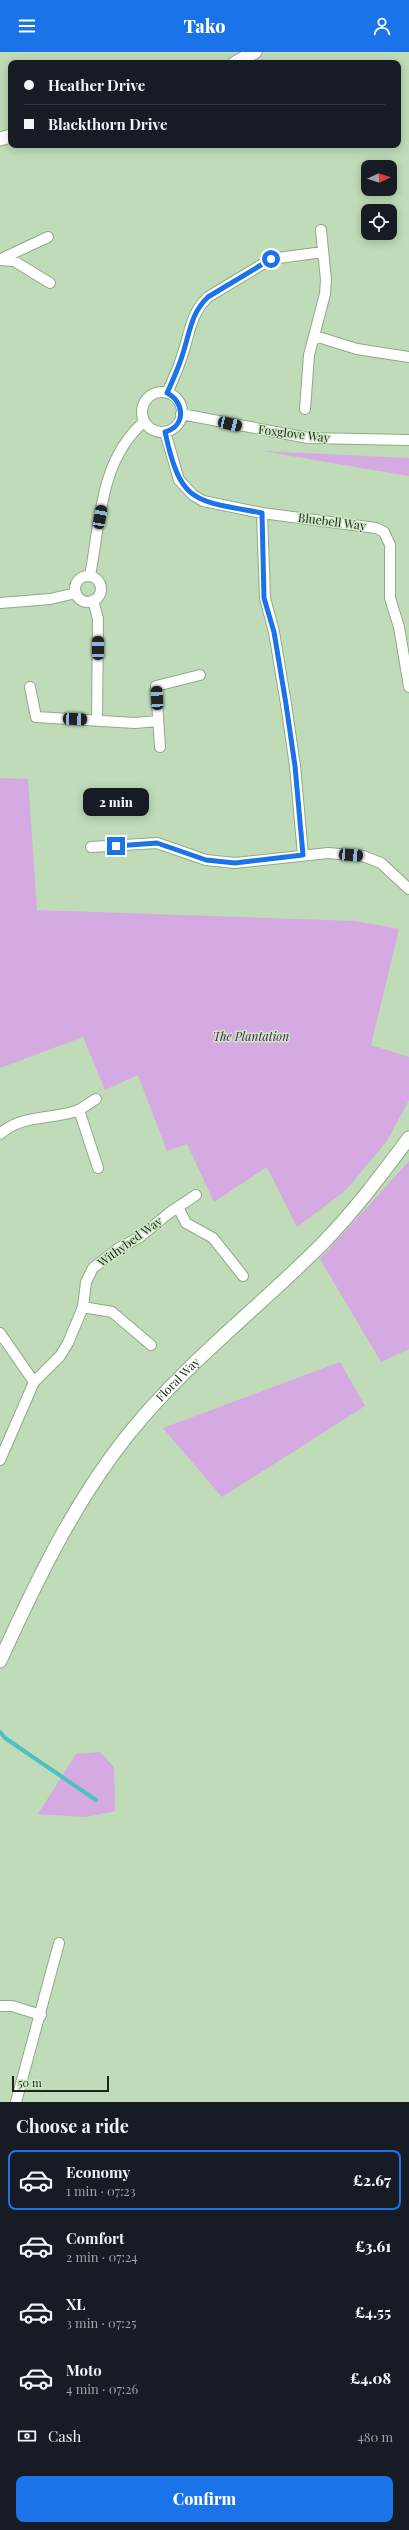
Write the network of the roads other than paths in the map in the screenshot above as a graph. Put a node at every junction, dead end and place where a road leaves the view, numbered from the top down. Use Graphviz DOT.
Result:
graph roads {
  1 [pos="255,52"];
  2 [pos="240,60"];
  3 [pos="321,230"];
  4 [pos="48,237"];
  5 [pos="323,252"];
  6 [pos="0,260"];
  7 [pos="50,283"];
  8 [pos="314,336"];
  9 [pos="409,357"];
  10 [pos="167,393"];
  11 [pos="304,408"];
  12 [pos="181,414"];
  13 [pos="144,422"];
  14 [pos="165,432"];
  15 [pos="409,440"];
  16 [pos="262,513"];
  17 [pos="90,576"];
  18 [pos="76,593"];
  19 [pos="93,600"];
  20 [pos="0,603"];
  21 [pos="200,675"];
  22 [pos="30,686"];
  23 [pos="409,687"];
  24 [pos="97,720"];
  25 [pos="158,721"];
  26 [pos="160,747"];
  27 [pos="91,847"];
  28 [pos="303,855"];
  29 [pos="409,890"];
  30 [pos="96,1099"];
  31 [pos="78,1110"];
  32 [pos="0,1134"];
  33 [pos="409,1138"];
  34 [pos="98,1168"];
  35 [pos="196,1195"];
  36 [pos="178,1207"];
  37 [pos="243,1276"];
  38 [pos="83,1307"];
  39 [pos="0,1333"];
  40 [pos="150,1345"];
  41 [pos="34,1382"];
  42 [pos="0,1460"];
  43 [pos="0,1661"];
  44 [pos="59,1943"];
  45 [pos="0,2006"];
  46 [pos="41,2016"];
  47 [pos="16,2102"];
  1 -- 2 [label="street"];
  3 -- 5 [label="street"];
  4 -- 6 [label="street"];
  5 -- 8 [label="street"];
  5 -- 10 [label="street"];
  6 -- 7 [label="street"];
  8 -- 9 [label="street"];
  8 -- 11 [label="street"];
  10 -- 12 [label="street"];
  10 -- 13 [label="street"];
  12 -- 14 [label="street"];
  12 -- 15 [label="street, Foxglove Way"];
  13 -- 14 [label="street"];
  13 -- 17 [label="street"];
  14 -- 16 [label="street, Bluebell Way"];
  16 -- 23 [label="street, Bluebell Way"];
  16 -- 28 [label="street"];
  17 -- 18 [label="street"];
  17 -- 19 [label="street"];
  18 -- 19 [label="street"];
  18 -- 20 [label="street"];
  19 -- 24 [label="street"];
  21 -- 25 [label="street"];
  22 -- 24 [label="street"];
  24 -- 25 [label="street"];
  25 -- 26 [label="street"];
  27 -- 28 [label="street"];
  28 -- 29 [label="street"];
  30 -- 31 [label="street"];
  31 -- 32 [label="street"];
  31 -- 34 [label="street"];
  33 -- 43 [label="street, Floral Way"];
  35 -- 36 [label="street, Withybed Way"];
  36 -- 37 [label="street"];
  36 -- 38 [label="street, Withybed Way"];
  38 -- 40 [label="street"];
  38 -- 41 [label="street, Withybed Way"];
  39 -- 41 [label="street"];
  41 -- 42 [label="street"];
  44 -- 46 [label="street"];
  45 -- 46 [label="street"];
  46 -- 47 [label="street"];
}
